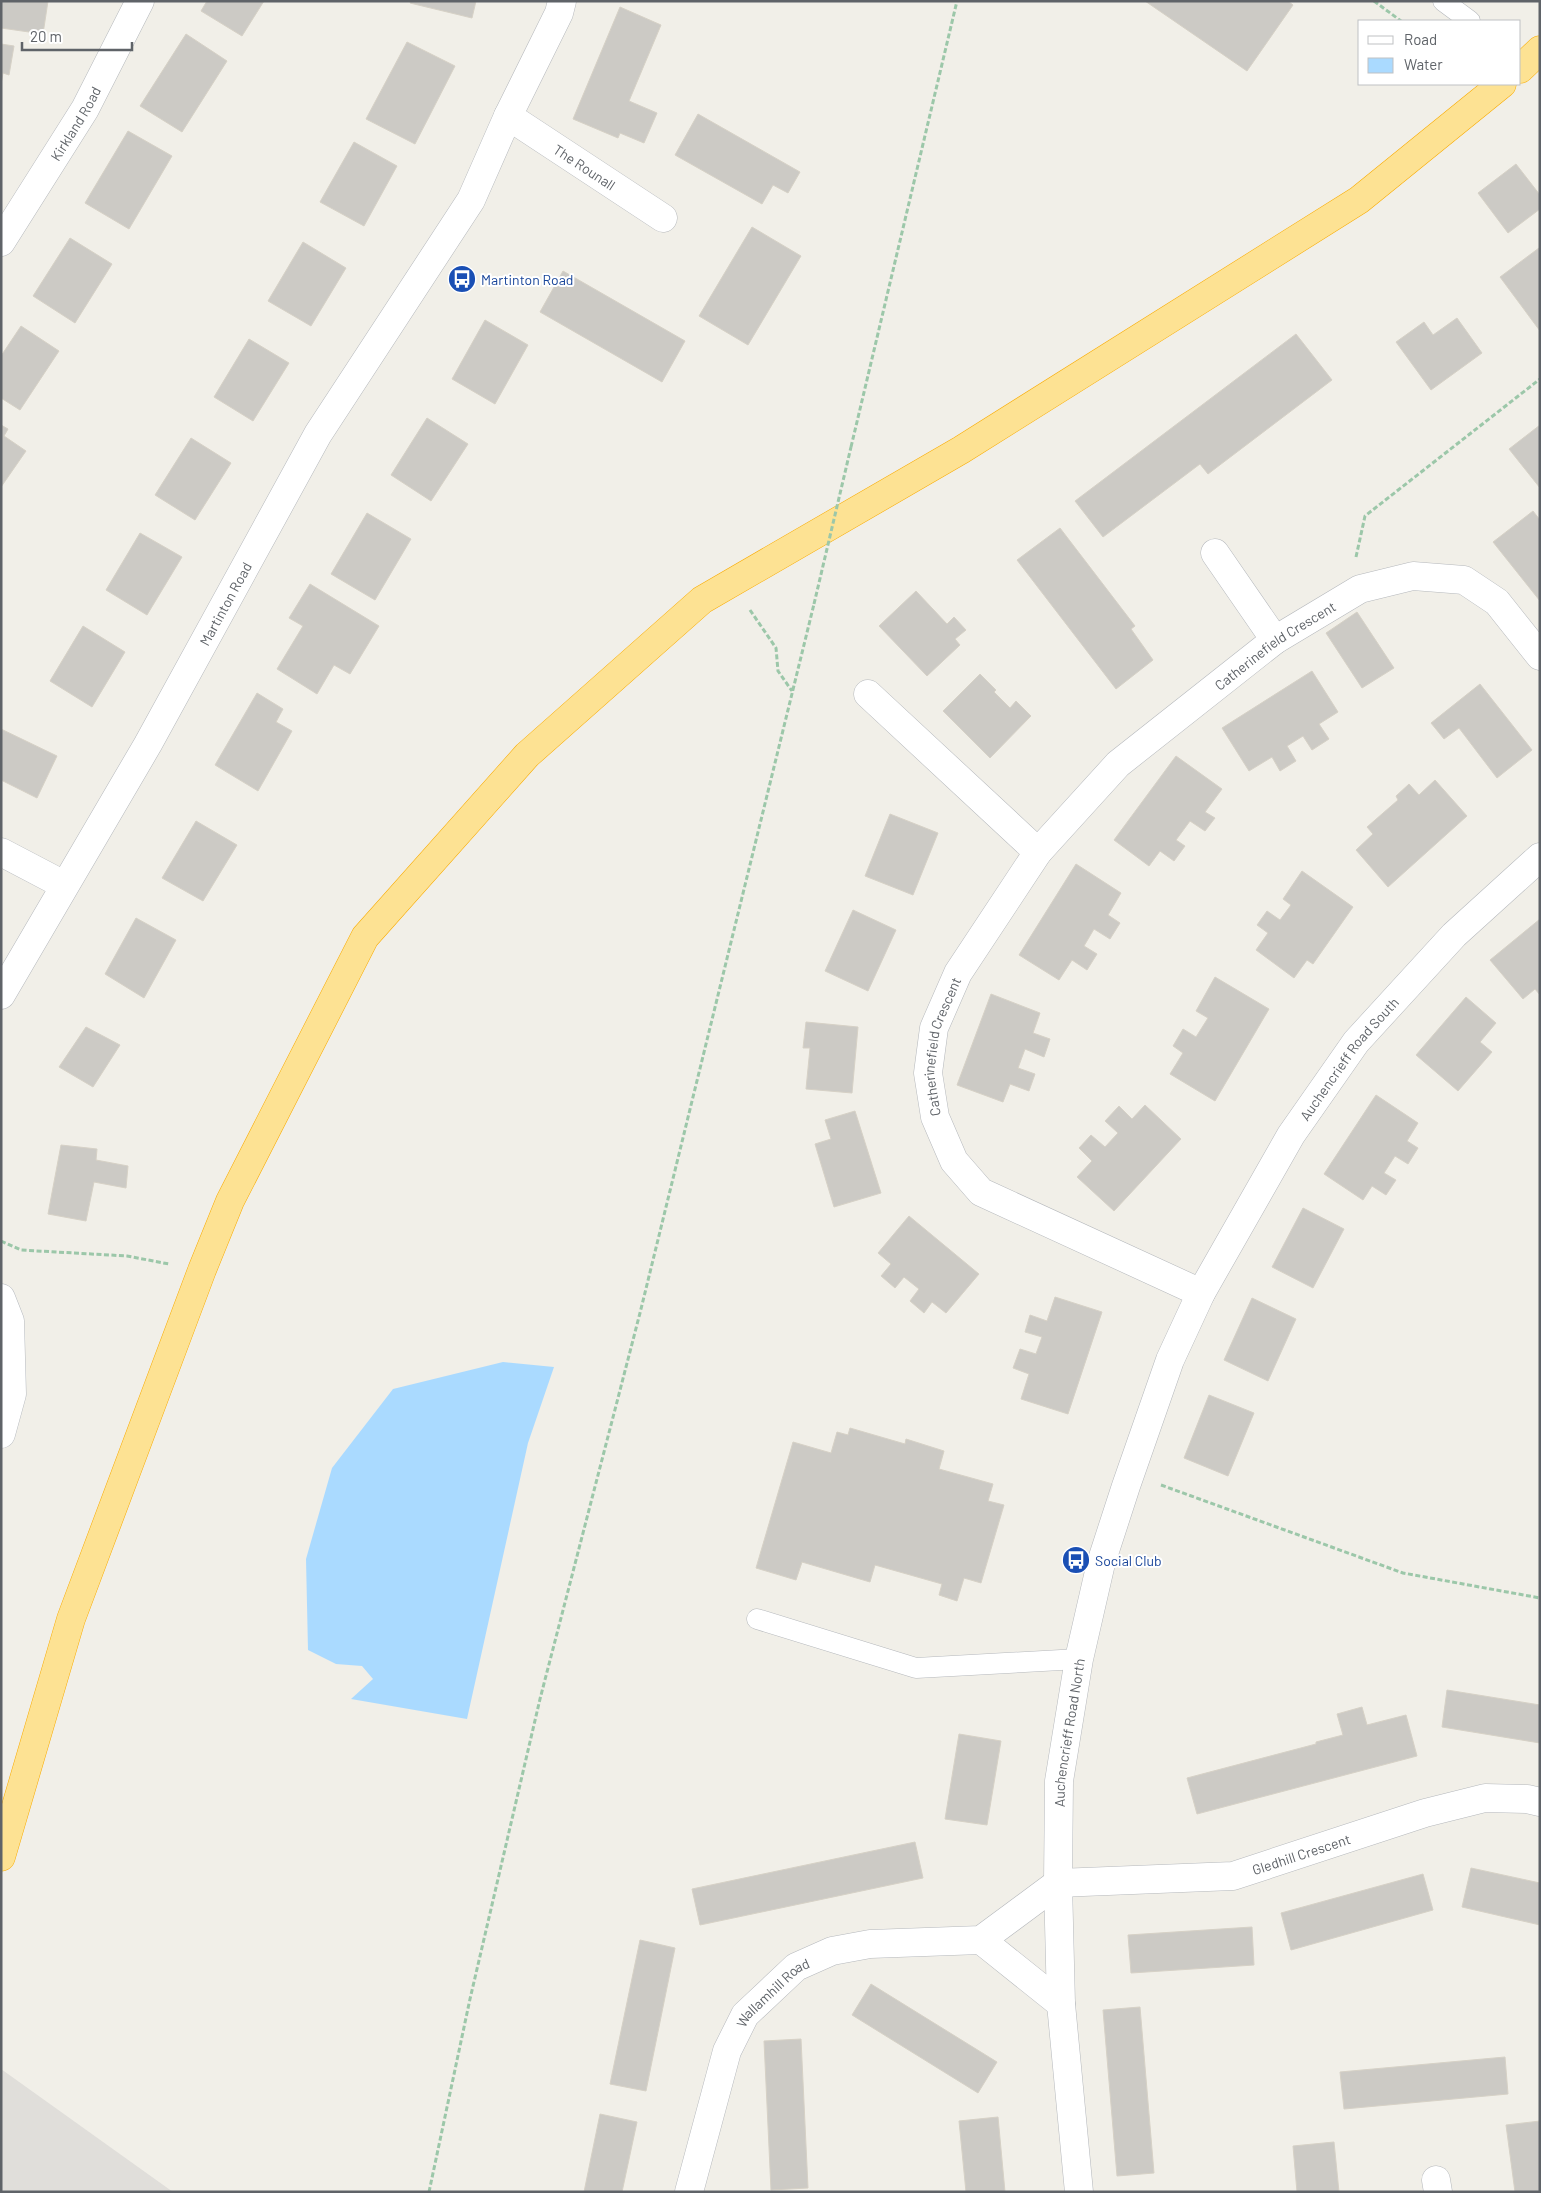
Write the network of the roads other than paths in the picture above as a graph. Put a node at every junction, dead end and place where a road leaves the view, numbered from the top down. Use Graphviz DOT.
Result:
graph roads {
  1 [pos="140,1"];
  2 [pos="562,1"];
  3 [pos="1443,1"];
  4 [pos="1469,20"];
  5 [pos="1501,85"];
  6 [pos="508,116"];
  7 [pos="663,218"];
  8 [pos="1,242"];
  9 [pos="1215,553"];
  10 [pos="1275,640"];
  11 [pos="1540,656"];
  12 [pos="868,694"];
  13 [pos="1,852"];
  14 [pos="1038,852"];
  15 [pos="1540,857"];
  16 [pos="64,885"];
  17 [pos="1,995"];
  18 [pos="1200,1293"];
  19 [pos="1,1298"];
  20 [pos="1,1434"];
  21 [pos="757,1619"];
  22 [pos="1079,1659"];
  23 [pos="1540,1802"];
  24 [pos="1,1857"];
  25 [pos="1058,1883"];
  26 [pos="981,1940"];
  27 [pos="1061,2004"];
  28 [pos="689,2192"];
  29 [pos="1079,2192"];
  1 -- 8 [label="street, Kirkland Road"];
  2 -- 6 [label="street, Martinton Road"];
  3 -- 4 [label="lane"];
  5 -- 24 [label="highway"];
  6 -- 7 [label="street, The Rounall"];
  6 -- 16 [label="street, Martinton Road"];
  9 -- 10 [label="street"];
  10 -- 11 [label="street, Catherinefield Crescent"];
  10 -- 14 [label="street, Catherinefield Crescent"];
  12 -- 14 [label="street"];
  13 -- 16 [label="street"];
  14 -- 18 [label="street, Catherinefield Crescent"];
  15 -- 18 [label="street, Auchencrieff Road South"];
  16 -- 17 [label="street, Martinton Road"];
  18 -- 22 [label="street, Auchencrieff Road North"];
  19 -- 20 [label="street"];
  21 -- 22 [label="lane"];
  22 -- 25 [label="street, Auchencrieff Road North"];
  23 -- 25 [label="street, Gledhill Crescent"];
  25 -- 26 [label="street"];
  25 -- 27 [label="street, Auchencrieff Road North"];
  26 -- 27 [label="street"];
  26 -- 28 [label="street, Wallamhill Road"];
  27 -- 29 [label="street, Auchencrieff Road North"];
}
